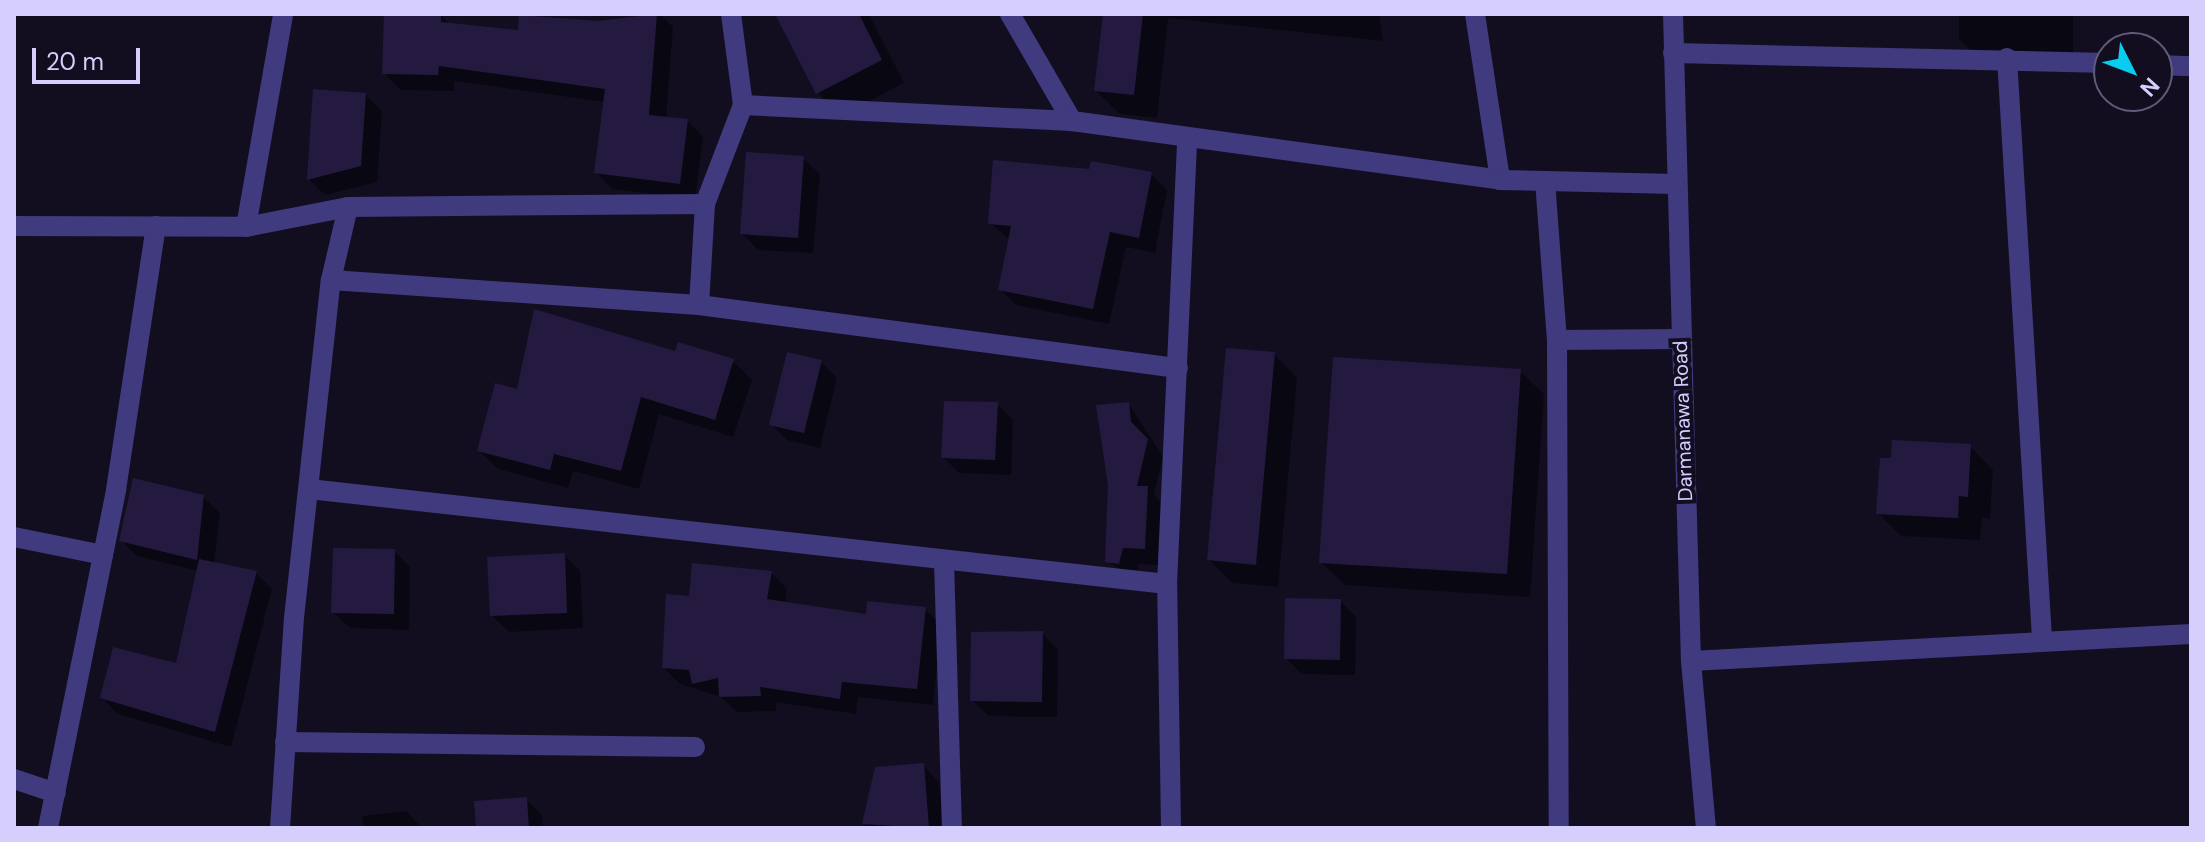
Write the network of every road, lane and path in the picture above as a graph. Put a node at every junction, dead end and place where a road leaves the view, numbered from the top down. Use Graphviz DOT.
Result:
graph roads {
  1 [pos="283,14"];
  2 [pos="731,14"];
  3 [pos="1010,14"];
  4 [pos="1475,14"];
  5 [pos="1673,14"];
  6 [pos="1673,53"];
  7 [pos="2007,58"];
  8 [pos="2093,62"];
  9 [pos="743,105"];
  10 [pos="1072,121"];
  11 [pos="1187,137"];
  12 [pos="1500,180"];
  13 [pos="1545,181"];
  14 [pos="1675,184"];
  15 [pos="705,204"];
  16 [pos="348,207"];
  17 [pos="14,226"];
  18 [pos="156,226"];
  19 [pos="246,227"];
  20 [pos="331,280"];
  21 [pos="699,305"];
  22 [pos="1680,339"];
  23 [pos="1557,340"];
  24 [pos="1178,368"];
  25 [pos="309,489"];
  26 [pos="14,537"];
  27 [pos="103,555"];
  28 [pos="944,561"];
  29 [pos="1167,584"];
  30 [pos="2191,634"];
  31 [pos="2042,638"];
  32 [pos="1691,661"];
  33 [pos="285,742"];
  34 [pos="695,747"];
  35 [pos="14,779"];
  36 [pos="56,793"];
  37 [pos="48,828"];
  38 [pos="280,828"];
  39 [pos="952,828"];
  40 [pos="1171,828"];
  41 [pos="1559,828"];
  42 [pos="1706,828"];
  1 -- 19 [label="street"];
  2 -- 9 [label="street"];
  3 -- 10 [label="street"];
  4 -- 12 [label="street"];
  5 -- 6 [label="street, Darmanawa Road"];
  6 -- 7 [label="street"];
  6 -- 14 [label="street, Darmanawa Road"];
  7 -- 8 [label="street"];
  7 -- 31 [label="street"];
  9 -- 10 [label="street"];
  9 -- 15 [label="street"];
  10 -- 11 [label="street"];
  11 -- 12 [label="street"];
  11 -- 24 [label="street"];
  12 -- 13 [label="street"];
  13 -- 14 [label="street"];
  13 -- 23 [label="street"];
  14 -- 22 [label="street, Darmanawa Road"];
  15 -- 16 [label="street"];
  15 -- 21 [label="street"];
  16 -- 19 [label="street"];
  16 -- 20 [label="street"];
  17 -- 18 [label="street"];
  18 -- 19 [label="street"];
  18 -- 27 [label="street"];
  20 -- 21 [label="street"];
  20 -- 25 [label="street"];
  21 -- 24 [label="street"];
  22 -- 23 [label="street"];
  22 -- 32 [label="street, Darmanawa Road"];
  23 -- 41 [label="street"];
  24 -- 29 [label="street"];
  25 -- 28 [label="street"];
  25 -- 33 [label="street"];
  26 -- 27 [label="street"];
  27 -- 36 [label="street"];
  28 -- 29 [label="street"];
  28 -- 39 [label="street"];
  29 -- 40 [label="street"];
  30 -- 31 [label="street"];
  31 -- 32 [label="street"];
  32 -- 42 [label="street, Darmanawa Road"];
  33 -- 34 [label="street"];
  33 -- 38 [label="street"];
  35 -- 36 [label="street"];
  36 -- 37 [label="street"];
}
